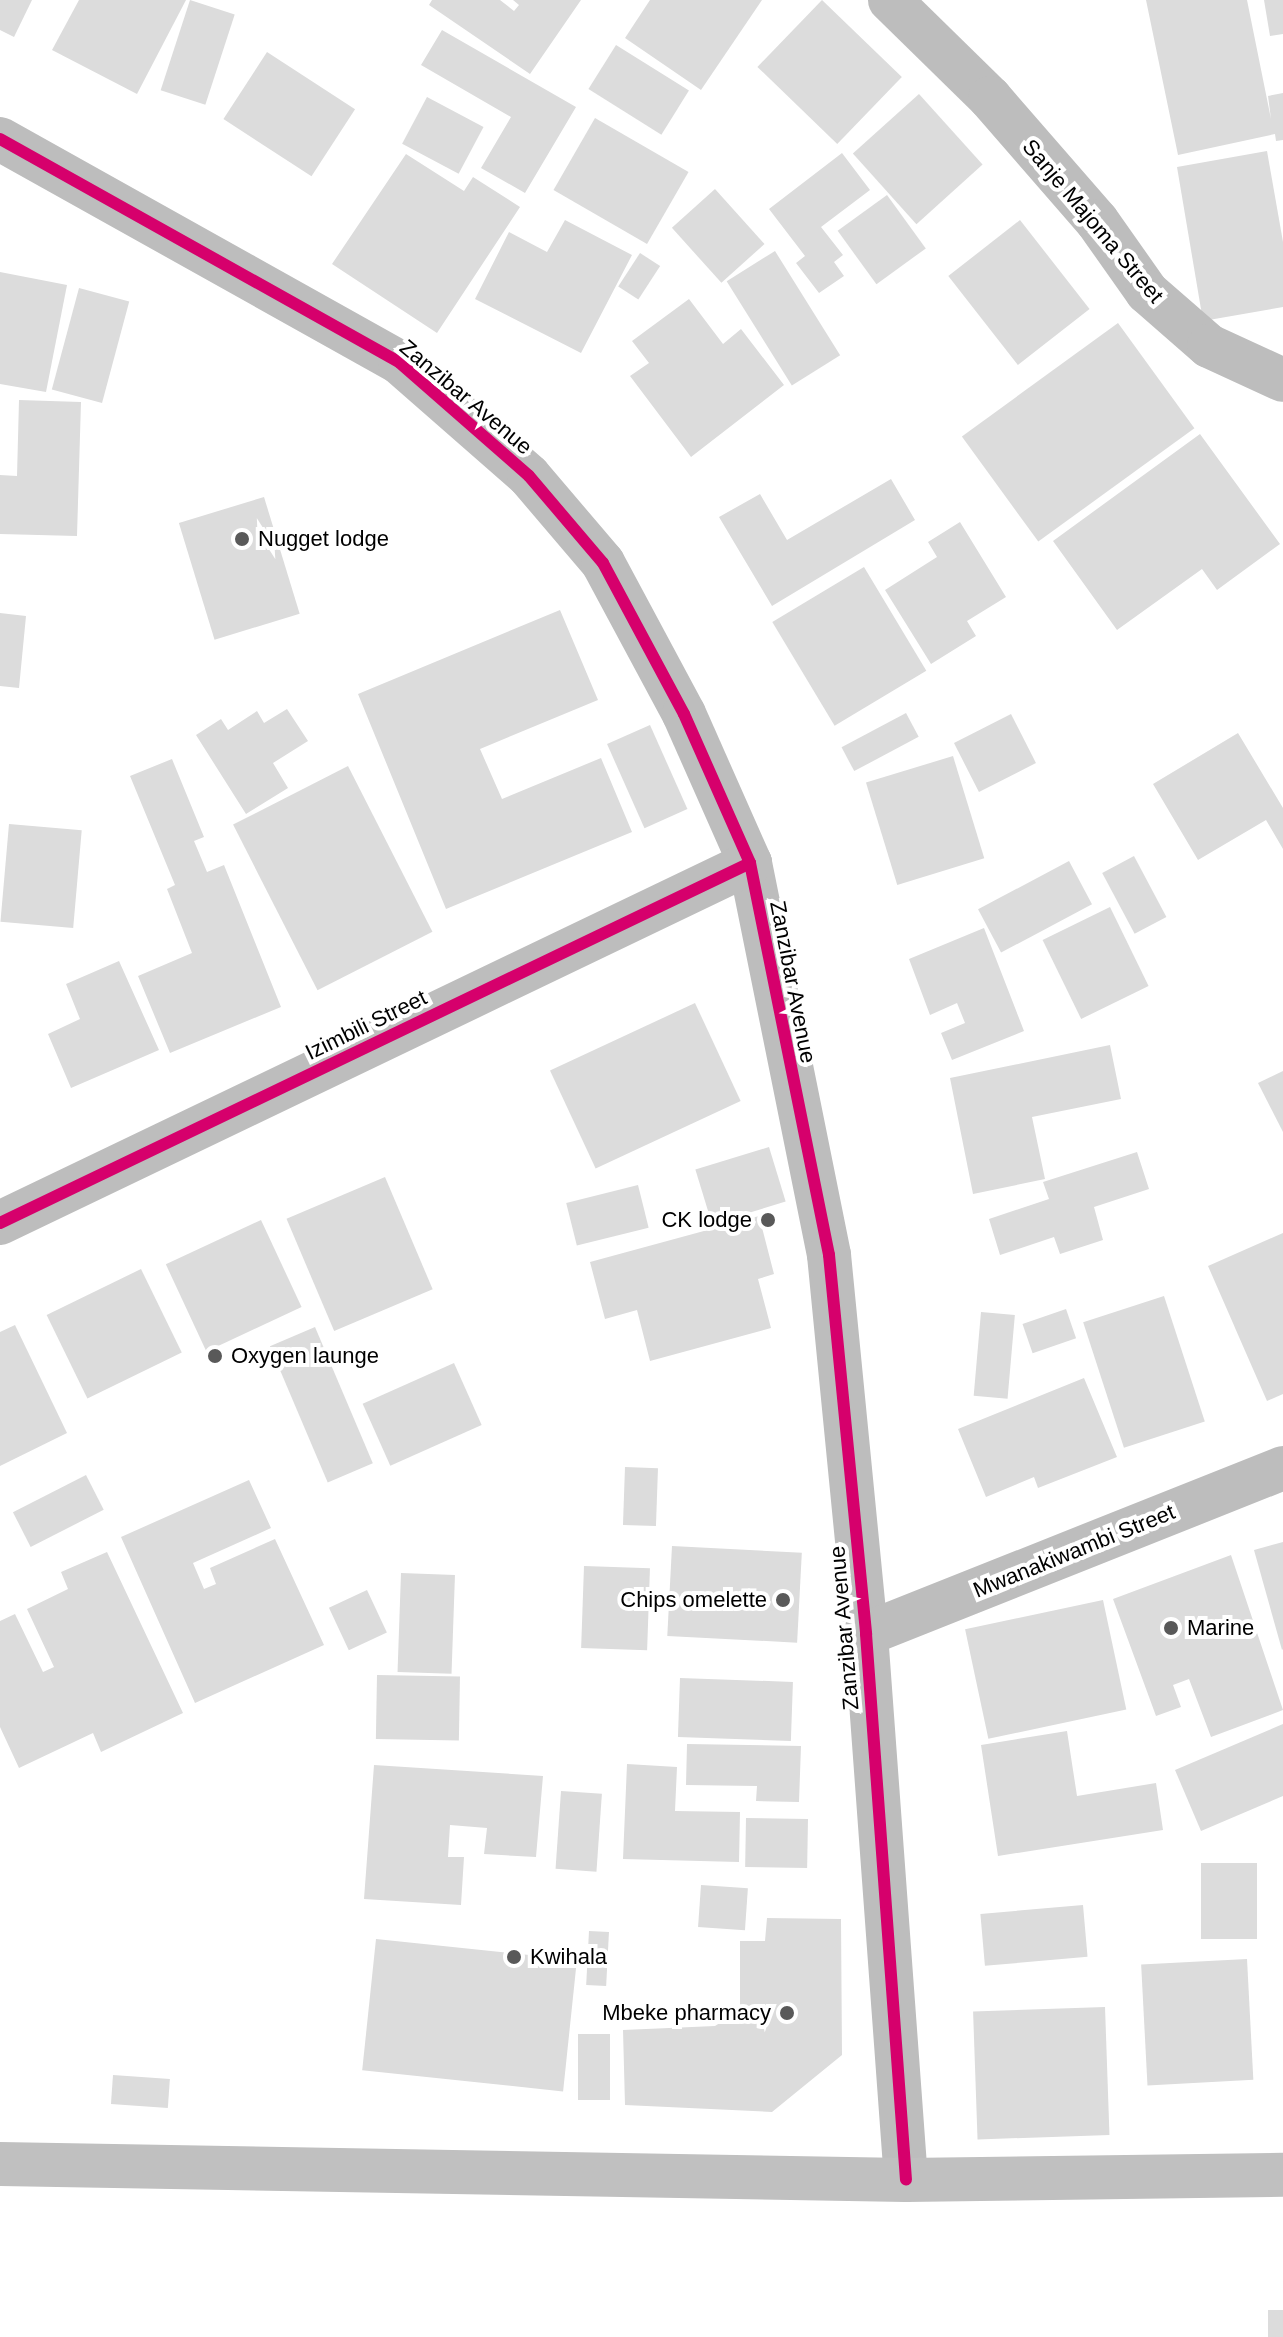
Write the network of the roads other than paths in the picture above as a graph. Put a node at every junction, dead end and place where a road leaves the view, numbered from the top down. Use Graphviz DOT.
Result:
graph roads {
  1 [pos="890,0"];
  2 [pos="0,139"];
  3 [pos="1283,380"];
  4 [pos="750,863"];
  5 [pos="0,1223"];
  6 [pos="1283,1468"];
  7 [pos="866,1634"];
  8 [pos="0,2164"];
  9 [pos="1283,2175"];
  10 [pos="906,2180"];
  1 -- 3 [label="street, Sanje Majoma Street"];
  2 -- 4 [label="street, Zanzibar Avenue"];
  4 -- 5 [label="street, Izimbili Street"];
  4 -- 7 [label="street, Zanzibar Avenue"];
  6 -- 7 [label="street, Mwanakiwambi Street"];
  7 -- 10 [label="street, Zanzibar Avenue"];
  8 -- 10 [label="main road"];
  9 -- 10 [label="main road"];
}
